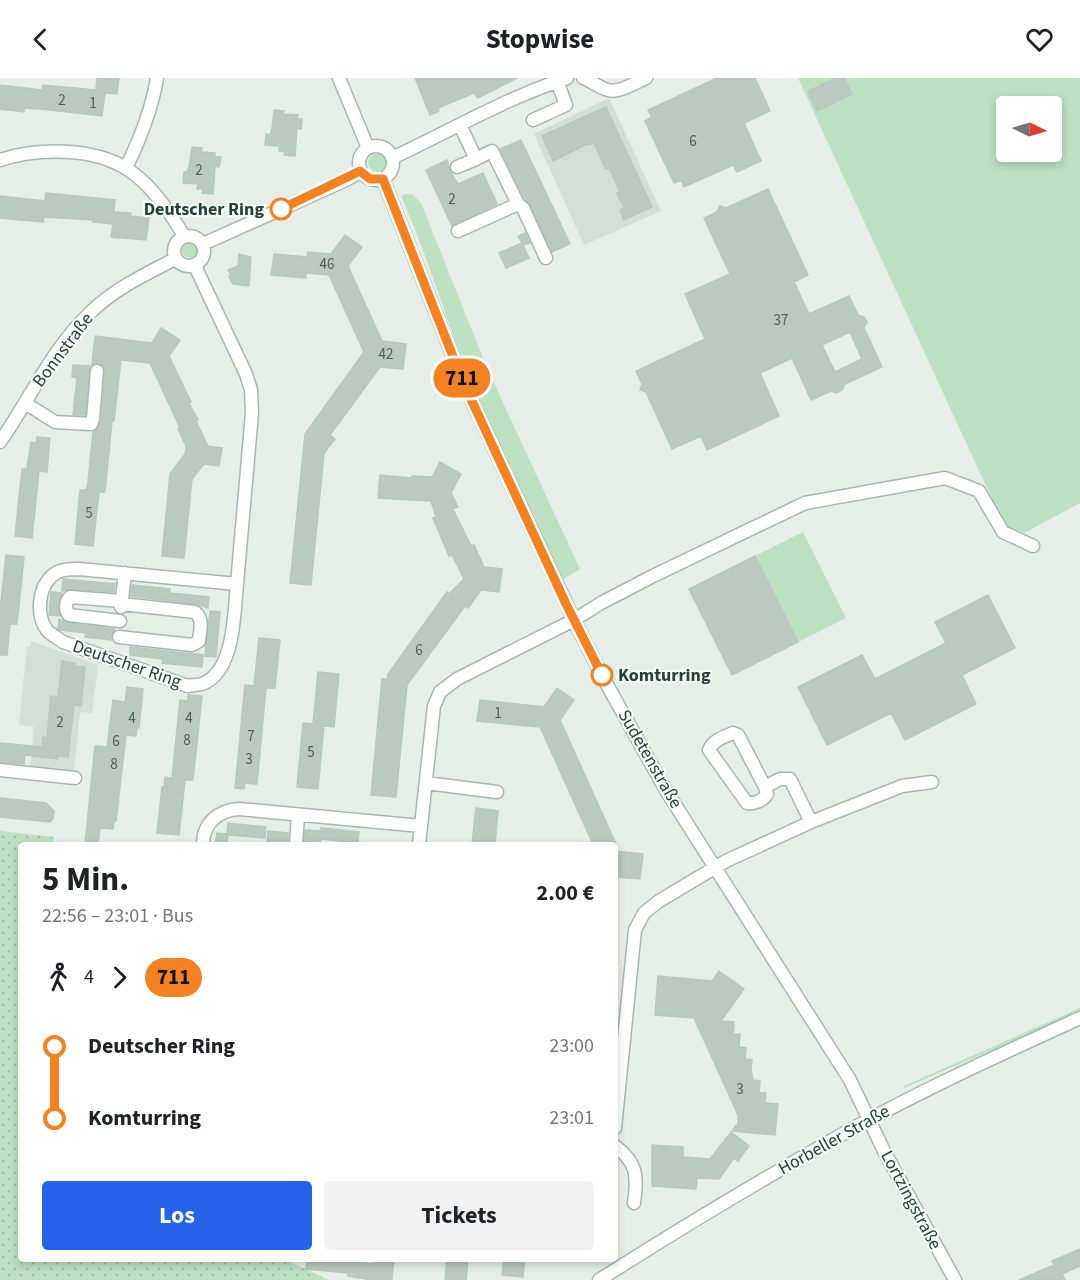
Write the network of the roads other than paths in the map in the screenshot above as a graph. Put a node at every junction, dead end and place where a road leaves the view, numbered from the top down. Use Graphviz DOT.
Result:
graph roads {
  1 [pos="157,78"];
  2 [pos="339,78"];
  3 [pos="608,78"];
  4 [pos="646,78"];
  5 [pos="589,80"];
  6 [pos="553,81"];
  7 [pos="533,120"];
  8 [pos="460,125"];
  9 [pos="368,148"];
  10 [pos="392,158"];
  11 [pos="476,159"];
  12 [pos="0,160"];
  13 [pos="457,167"];
  14 [pos="126,168"];
  15 [pos="360,171"];
  16 [pos="383,179"];
  17 [pos="518,204"];
  18 [pos="458,231"];
  19 [pos="184,236"];
  20 [pos="203,244"];
  21 [pos="546,258"];
  22 [pos="175,259"];
  23 [pos="195,266"];
  24 [pos="97,371"];
  25 [pos="25,403"];
  26 [pos="0,442"];
  27 [pos="1034,546"];
  28 [pos="125,573"];
  29 [pos="237,584"];
  30 [pos="122,602"];
  31 [pos="574,620"];
  32 [pos="120,621"];
  33 [pos="119,637"];
  34 [pos="116,660"];
  35 [pos="0,770"];
  36 [pos="75,778"];
  37 [pos="932,782"];
  38 [pos="426,783"];
  39 [pos="765,787"];
  40 [pos="497,792"];
  41 [pos="298,814"];
  42 [pos="811,822"];
  43 [pos="421,826"];
  44 [pos="203,842"];
  45 [pos="296,842"];
  46 [pos="419,842"];
  47 [pos="714,867"];
  48 [pos="1080,1018"];
  49 [pos="618,1068"];
  50 [pos="869,1120"];
  51 [pos="618,1148"];
  52 [pos="634,1203"];
  53 [pos="599,1280"];
  54 [pos="955,1280"];
  1 -- 14 [label="street"];
  2 -- 9 [label="street"];
  3 -- 5 [label="street"];
  4 -- 5 [label="street"];
  6 -- 7 [label="street"];
  6 -- 8 [label="street"];
  8 -- 10 [label="street"];
  8 -- 11 [label="street"];
  9 -- 10 [label="street"];
  9 -- 15 [label="street"];
  10 -- 16 [label="street"];
  11 -- 13 [label="street"];
  11 -- 17 [label="street"];
  12 -- 14 [label="street"];
  14 -- 19 [label="street"];
  15 -- 16 [label="street"];
  15 -- 20 [label="street"];
  16 -- 31 [label="street, Sudetenstraße"];
  17 -- 18 [label="street"];
  17 -- 21 [label="street"];
  19 -- 20 [label="street"];
  19 -- 22 [label="street"];
  20 -- 23 [label="street"];
  22 -- 23 [label="street"];
  22 -- 25 [label="street, Bonnstraße"];
  23 -- 29 [label="street, Deutscher Ring"];
  24 -- 25 [label="street"];
  25 -- 26 [label="street, Bonnstraße"];
  27 -- 31 [label="street"];
  28 -- 29 [label="street, Deutscher Ring"];
  28 -- 30 [label="street"];
  28 -- 34 [label="street, Deutscher Ring"];
  29 -- 34 [label="street, Deutscher Ring"];
  30 -- 32 [label="street"];
  30 -- 32 [label="street"];
  30 -- 33 [label="street"];
  31 -- 38 [label="street"];
  31 -- 47 [label="street, Sudetenstraße"];
  32 -- 33 [label="street"];
  33 -- 34 [label="street"];
  35 -- 36 [label="street"];
  37 -- 42 [label="street"];
  38 -- 40 [label="street"];
  38 -- 43 [label="street"];
  39 -- 39 [label="street"];
  39 -- 42 [label="street"];
  41 -- 43 [label="street"];
  41 -- 44 [label="street"];
  41 -- 45 [label="street"];
  42 -- 47 [label="street"];
  43 -- 46 [label="street"];
  47 -- 49 [label="street"];
  47 -- 50 [label="street, Sudetenstraße"];
  48 -- 50 [label="street, Horbeller Straße"];
  50 -- 53 [label="street, Horbeller Straße"];
  50 -- 54 [label="street, Lortzingstraße"];
  51 -- 52 [label="street"];
}
